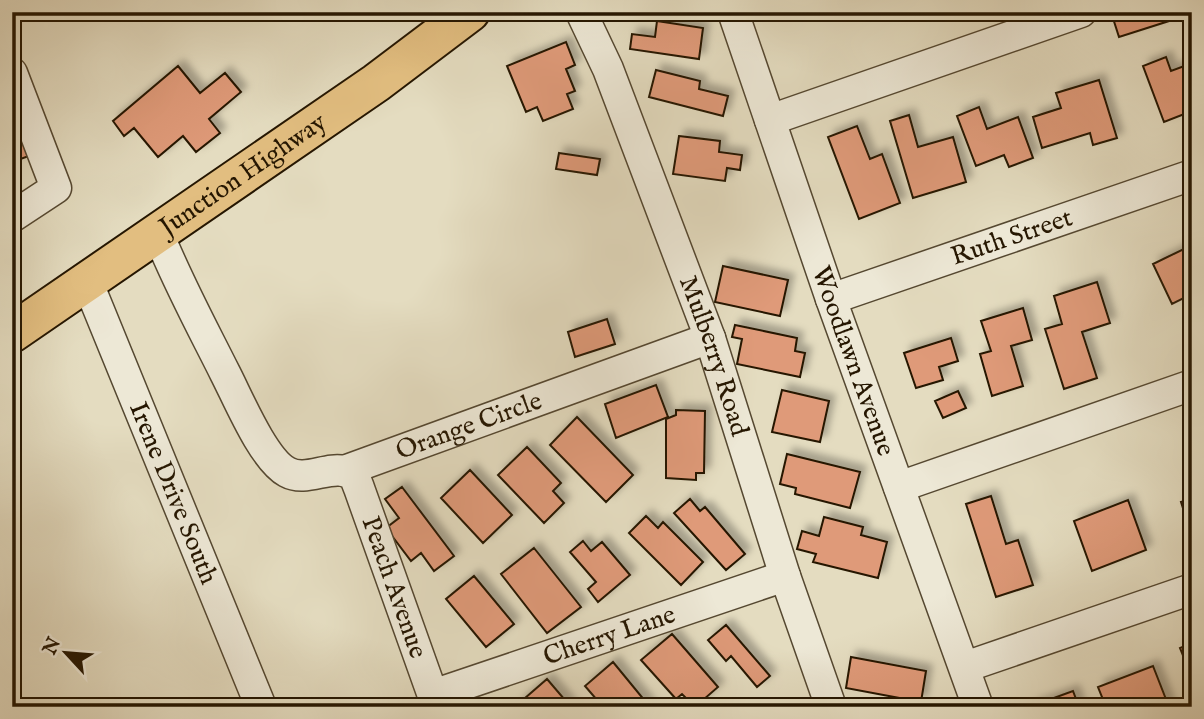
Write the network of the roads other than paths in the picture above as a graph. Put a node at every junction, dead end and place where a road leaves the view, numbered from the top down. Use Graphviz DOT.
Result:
graph roads {
  1 [pos="470,12"];
  2 [pos="581,12"];
  3 [pos="733,12"];
  4 [pos="1081,12"];
  5 [pos="12,73"];
  6 [pos="770,120"];
  7 [pos="1192,175"];
  8 [pos="12,216"];
  9 [pos="158,233"];
  10 [pos="87,281"];
  11 [pos="831,299"];
  12 [pos="12,333"];
  13 [pos="710,338"];
  14 [pos="1192,386"];
  15 [pos="344,471"];
  16 [pos="899,487"];
  17 [pos="785,576"];
  18 [pos="1192,589"];
  19 [pos="965,667"];
  20 [pos="435,701"];
  21 [pos="261,707"];
  22 [pos="831,707"];
  23 [pos="978,707"];
  1 -- 9 [label="main road, Junction Highway"];
  2 -- 13 [label="street, Mulberry Road"];
  3 -- 6 [label="street, Woodlawn Avenue"];
  4 -- 6 [label="street"];
  5 -- 8 [label="street"];
  6 -- 11 [label="street, Woodlawn Avenue"];
  7 -- 11 [label="street, Ruth Street"];
  9 -- 10 [label="main road, Junction Highway"];
  9 -- 15 [label="street, Orange Circle"];
  10 -- 12 [label="main road, Junction Highway"];
  10 -- 21 [label="street, Irene Drive South"];
  11 -- 16 [label="street, Woodlawn Avenue"];
  13 -- 15 [label="street, Orange Circle"];
  13 -- 17 [label="street, Mulberry Road"];
  14 -- 16 [label="street"];
  15 -- 20 [label="street, Peach Avenue"];
  16 -- 19 [label="street, Woodlawn Avenue"];
  17 -- 20 [label="street, Cherry Lane"];
  17 -- 22 [label="street, Mulberry Road"];
  18 -- 19 [label="street"];
  19 -- 23 [label="street, Woodlawn Avenue"];
}
